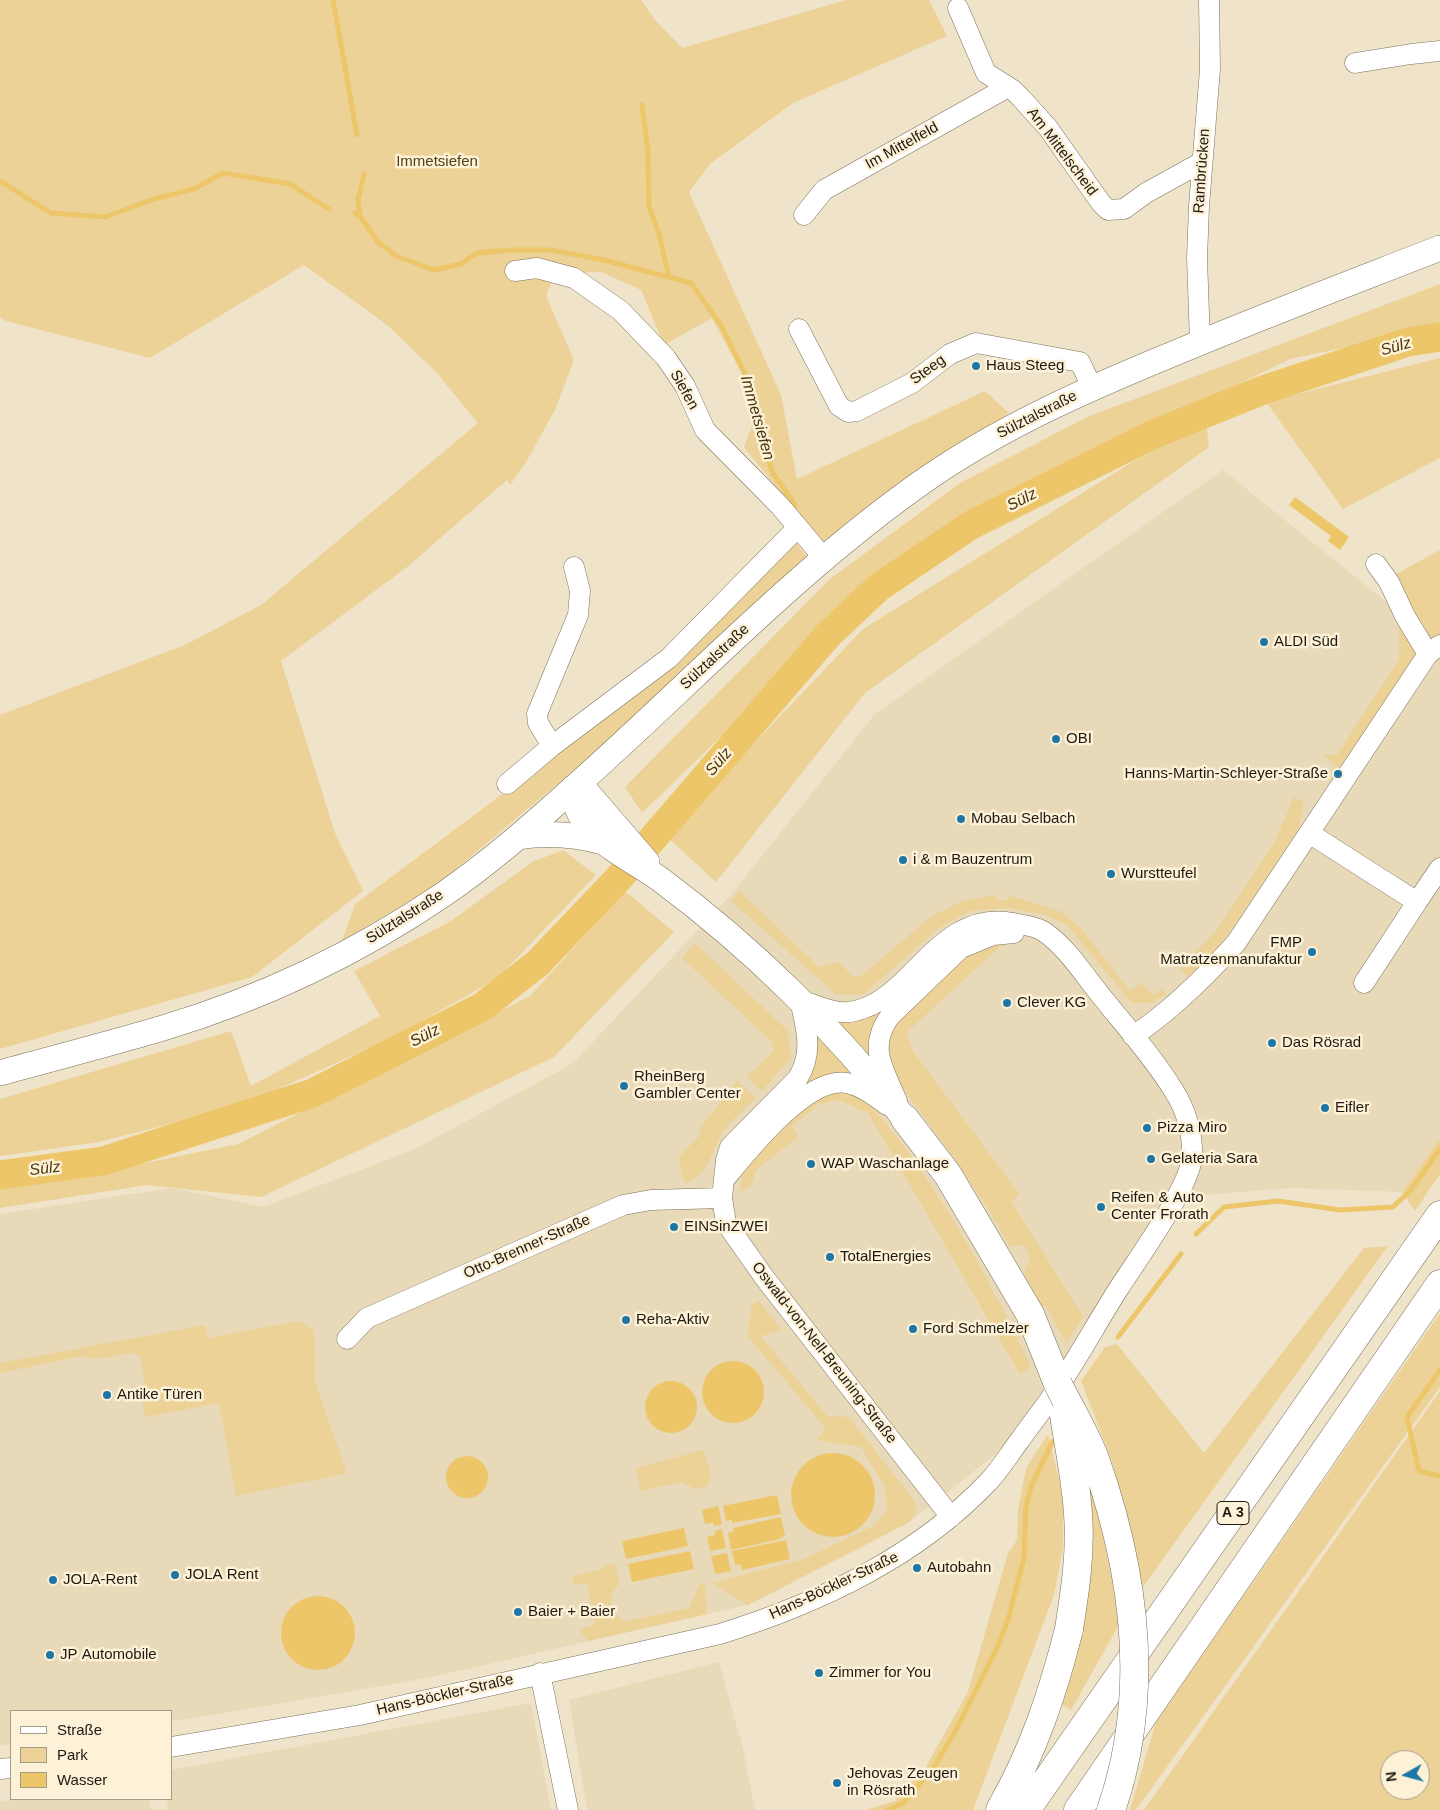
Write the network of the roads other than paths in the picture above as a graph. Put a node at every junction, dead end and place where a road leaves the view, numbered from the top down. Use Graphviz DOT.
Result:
graph roads {
  1 [pos="1209,0"];
  2 [pos="958,8"];
  3 [pos="1440,51"];
  4 [pos="1355,64"];
  5 [pos="1008,87"];
  6 [pos="1202,162"];
  7 [pos="804,215"];
  8 [pos="1440,248"];
  9 [pos="515,271"];
  10 [pos="799,329"];
  11 [pos="1200,342"];
  12 [pos="1092,387"];
  13 [pos="798,527"];
  14 [pos="823,557"];
  15 [pos="1376,564"];
  16 [pos="574,567"];
  17 [pos="1434,650"];
  18 [pos="552,746"];
  19 [pos="508,784"];
  20 [pos="576,786"];
  21 [pos="1309,833"];
  22 [pos="610,834"];
  23 [pos="518,838"];
  24 [pos="1440,868"];
  25 [pos="1417,902"];
  26 [pos="1055,941"];
  27 [pos="1364,983"];
  28 [pos="800,1000"];
  29 [pos="1133,1036"];
  30 [pos="0,1072"];
  31 [pos="905,1119"];
  32 [pos="723,1189"];
  33 [pos="1440,1215"];
  34 [pos="1440,1284"];
  35 [pos="347,1339"];
  36 [pos="1058,1384"];
  37 [pos="951,1517"];
  38 [pos="540,1674"];
  39 [pos="172,1748"];
  40 [pos="568,1810"];
  41 [pos="1000,1810"];
  42 [pos="1026,1810"];
  43 [pos="1078,1810"];
  44 [pos="1111,1810"];
  1 -- 6 [label="street, Rambrücken"];
  2 -- 5 [label="street, Am Mittelscheid"];
  3 -- 4 [label="street"];
  5 -- 6 [label="street, Am Mittelscheid"];
  5 -- 7 [label="street, Im Mittelfeld"];
  6 -- 11 [label="street, Rambrücken"];
  8 -- 11 [label="main road, Sülztalstraße"];
  9 -- 13 [label="street, Siefen"];
  10 -- 12 [label="street, Steeg"];
  11 -- 12 [label="main road, Sülztalstraße"];
  12 -- 14 [label="main road, Sülztalstraße"];
  13 -- 14 [label="street, Siefen"];
  13 -- 18 [label="street, Sülztalstraße"];
  14 -- 20 [label="main road, Sülztalstraße"];
  15 -- 17 [label="street"];
  16 -- 18 [label="street"];
  17 -- 21 [label="street"];
  18 -- 19 [label="street, Sülztalstraße"];
  20 -- 22 [label="main road"];
  20 -- 23 [label="main road, Sülztalstraße"];
  21 -- 25 [label="street"];
  21 -- 29 [label="street"];
  22 -- 23 [label="main road"];
  22 -- 28 [label="main road"];
  23 -- 30 [label="main road, Sülztalstraße"];
  24 -- 25 [label="street"];
  25 -- 27 [label="street"];
  26 -- 28 [label="street, Hans-Böckler-Straße"];
  26 -- 29 [label="street, Hans-Böckler-Straße"];
  26 -- 31 [label="street"];
  28 -- 31 [label="main road"];
  28 -- 32 [label="street, Oswald-von-Nell-Breuning-Straße"];
  29 -- 37 [label="street, Hans-Böckler-Straße"];
  31 -- 32 [label="street"];
  31 -- 36 [label="highway"];
  32 -- 35 [label="street, Otto-Brenner-Straße"];
  32 -- 37 [label="street, Oswald-von-Nell-Breuning-Straße"];
  33 -- 42 [label="highway, A 3"];
  34 -- 43 [label="highway, A 3"];
  36 -- 41 [label="highway, bridge"];
  36 -- 44 [label="highway, bridge"];
  37 -- 38 [label="street, Hans-Böckler-Straße"];
  38 -- 39 [label="street, Hans-Böckler-Straße"];
  38 -- 40 [label="street"];
}
